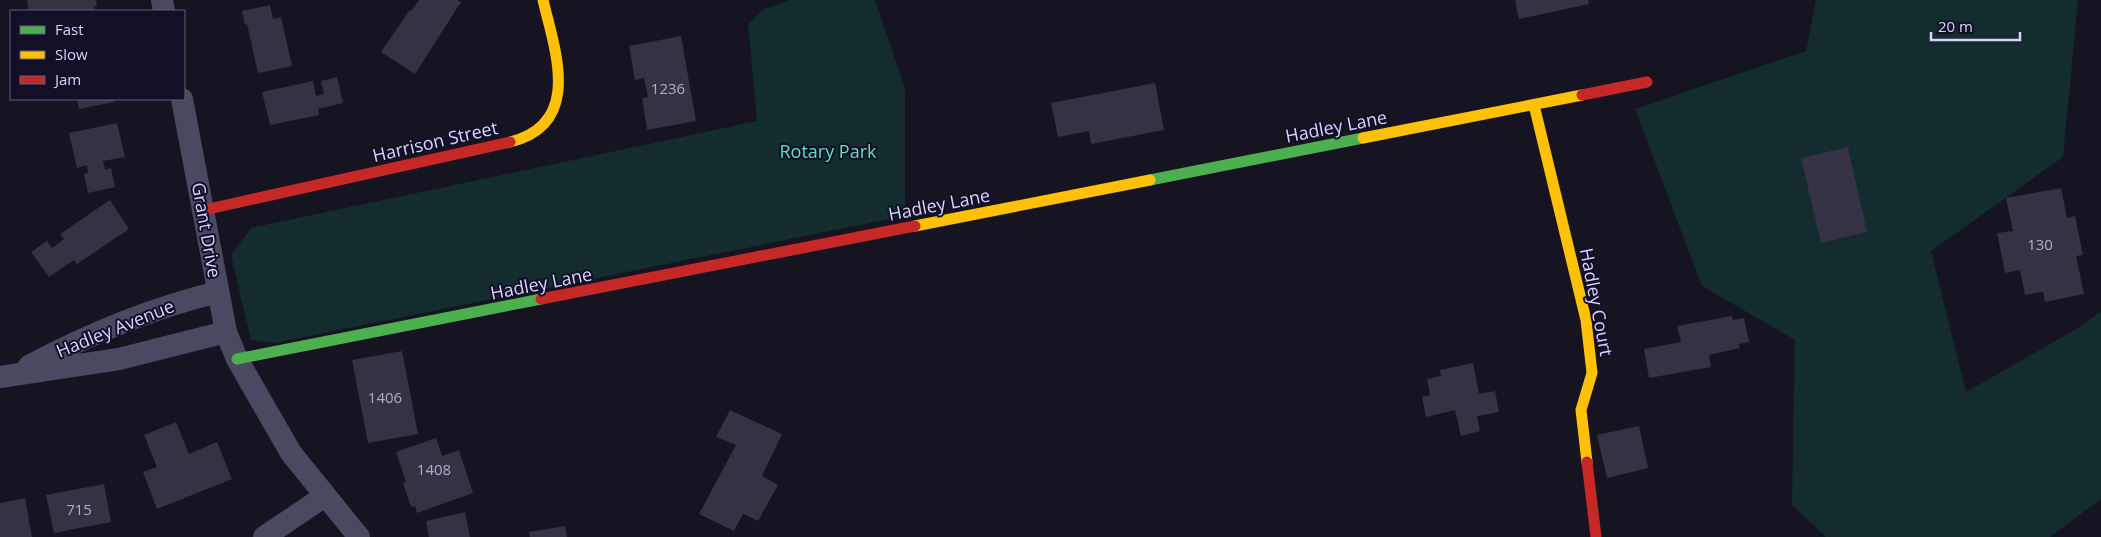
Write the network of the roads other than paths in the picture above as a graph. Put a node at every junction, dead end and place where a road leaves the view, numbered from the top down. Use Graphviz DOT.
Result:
graph roads {
  1 [pos="543,0"];
  2 [pos="1647,82"];
  3 [pos="182,100"];
  4 [pos="1534,105"];
  5 [pos="204,210"];
  6 [pos="218,292"];
  7 [pos="226,332"];
  8 [pos="237,359"];
  9 [pos="8,375"];
  10 [pos="325,496"];
  11 [pos="264,537"];
  12 [pos="359,537"];
  13 [pos="1596,537"];
  1 -- 5 [label="street, Harrison Street"];
  2 -- 4 [label="street, Hadley Lane"];
  3 -- 5 [label="street, Grant Drive"];
  4 -- 8 [label="street, Hadley Lane"];
  4 -- 13 [label="street, Hadley Court"];
  5 -- 6 [label="street, Grant Drive"];
  6 -- 7 [label="street, Grant Drive"];
  6 -- 9 [label="street, Hadley Avenue"];
  7 -- 8 [label="street, Grant Drive"];
  7 -- 9 [label="street, Hadley Avenue"];
  8 -- 10 [label="street, Grant Drive"];
  10 -- 11 [label="street"];
  10 -- 12 [label="street, Grant Drive"];
}
